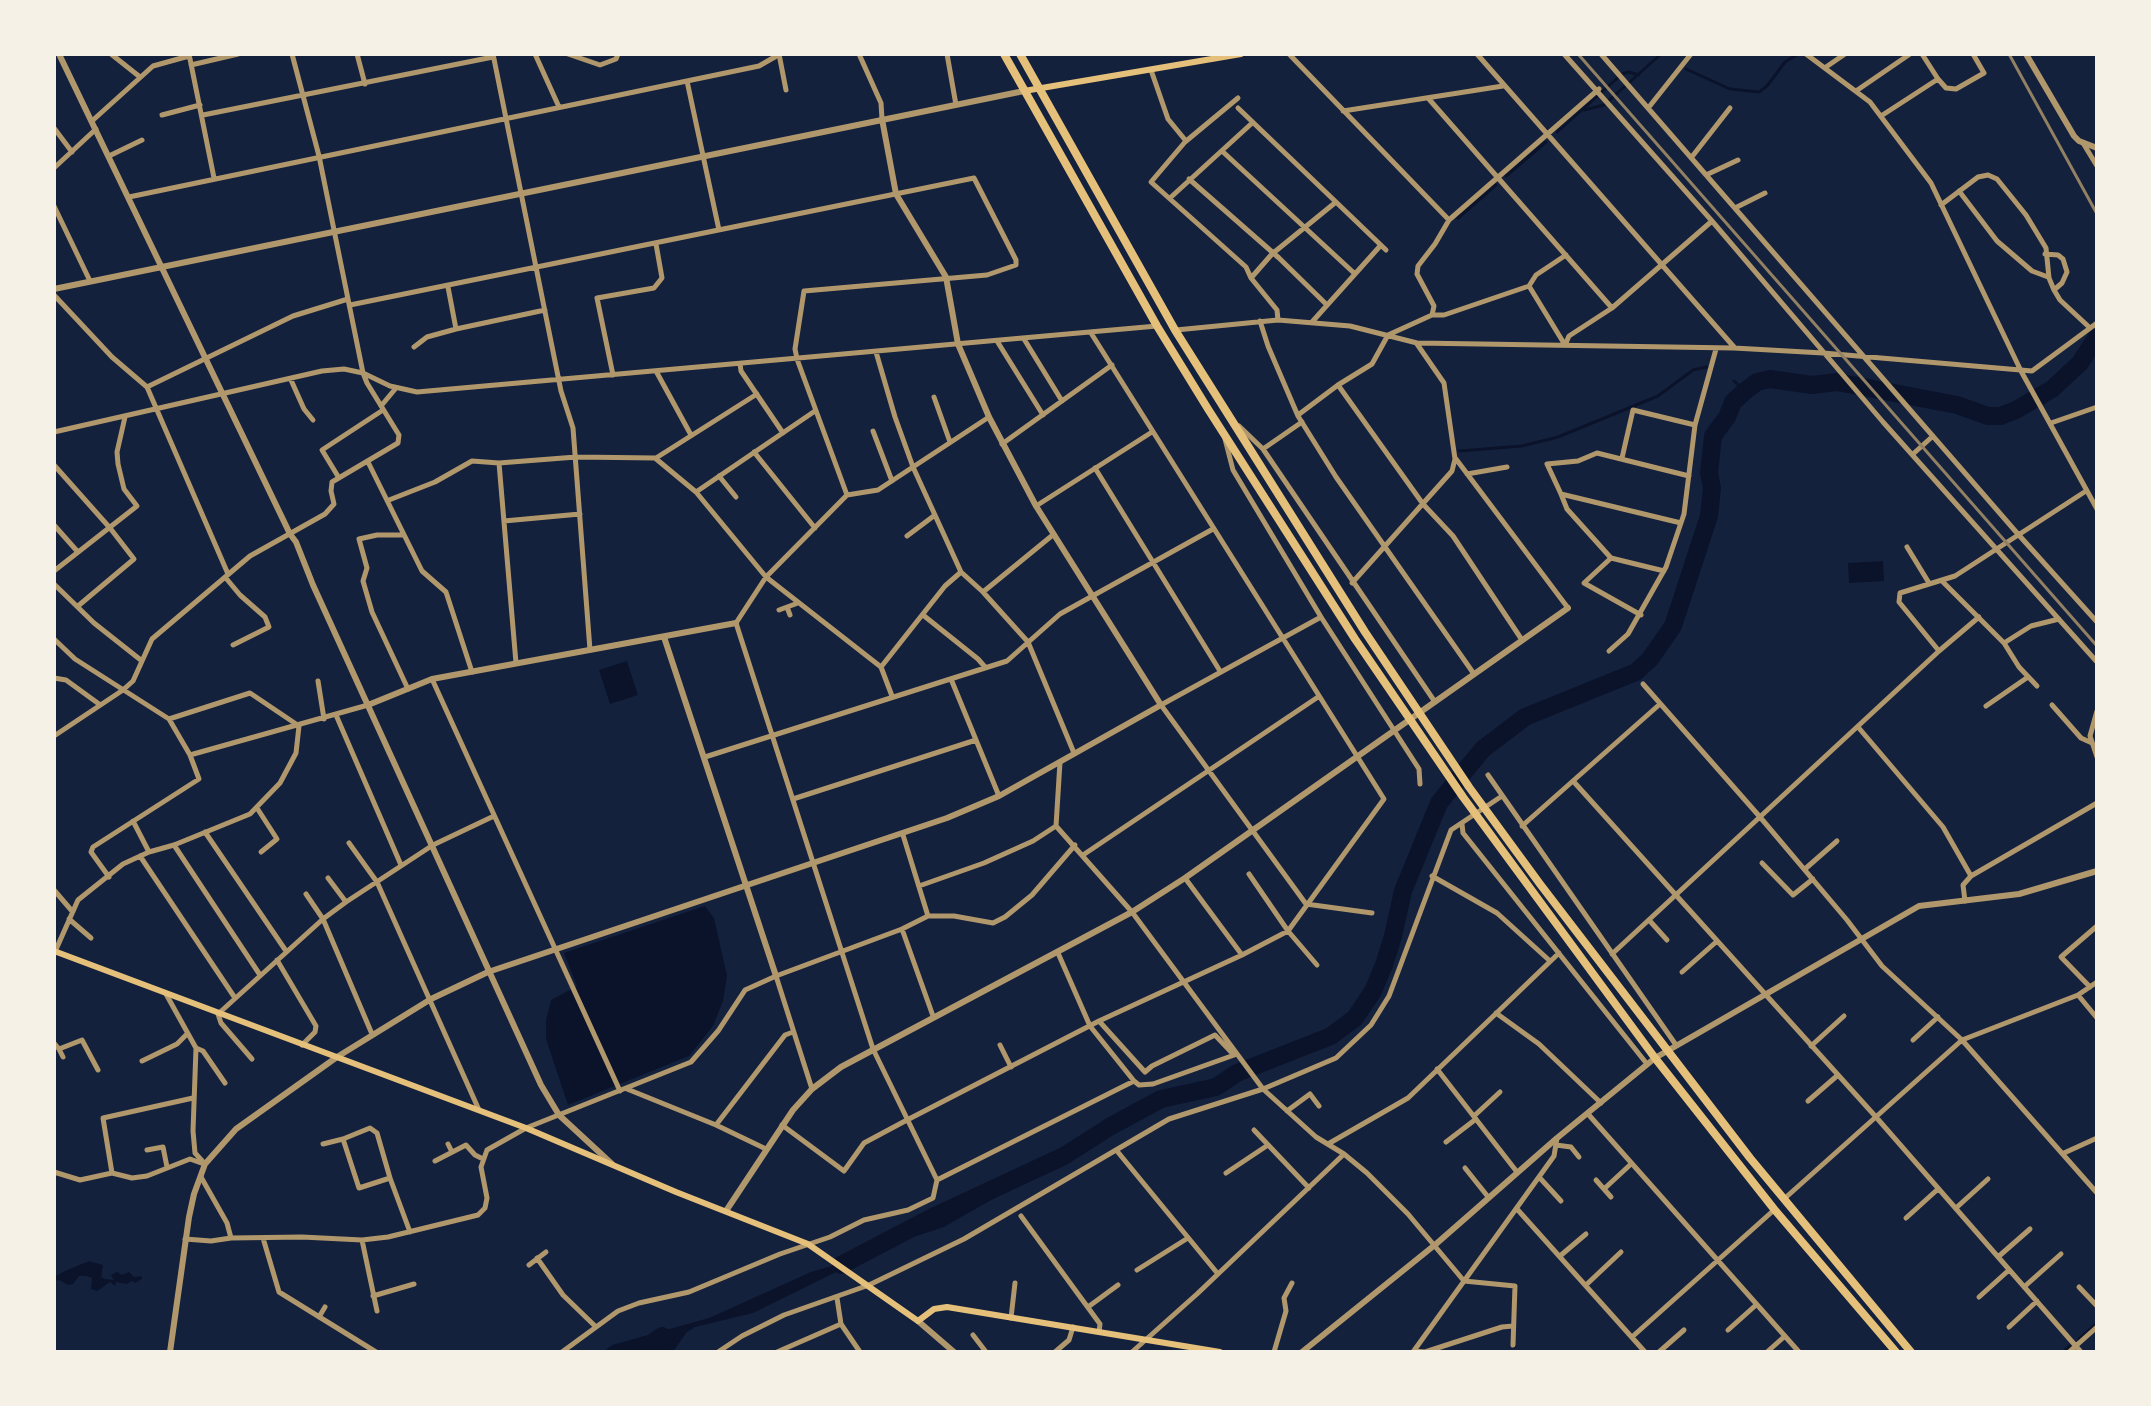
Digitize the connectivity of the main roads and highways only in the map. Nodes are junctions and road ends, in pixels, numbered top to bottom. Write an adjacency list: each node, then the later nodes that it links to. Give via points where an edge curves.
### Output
1 (1004, 54): 5 (highway)
2 (1020, 54): 4 (highway)
3 (1241, 54): 4 (main road)
4 (1040, 89): 5 (main road); 9 (highway, via 1175,330 1469,787 1783,1200)
5 (1024, 91): 8 (highway, via 1157,326 1355,639 1651,1061)
6 (54, 952): 7 (main road, via 526,1128 808,1244 918,1321 947,1307)
7 (1220, 1352)
8 (1896, 1352)
9 (1911, 1352)

